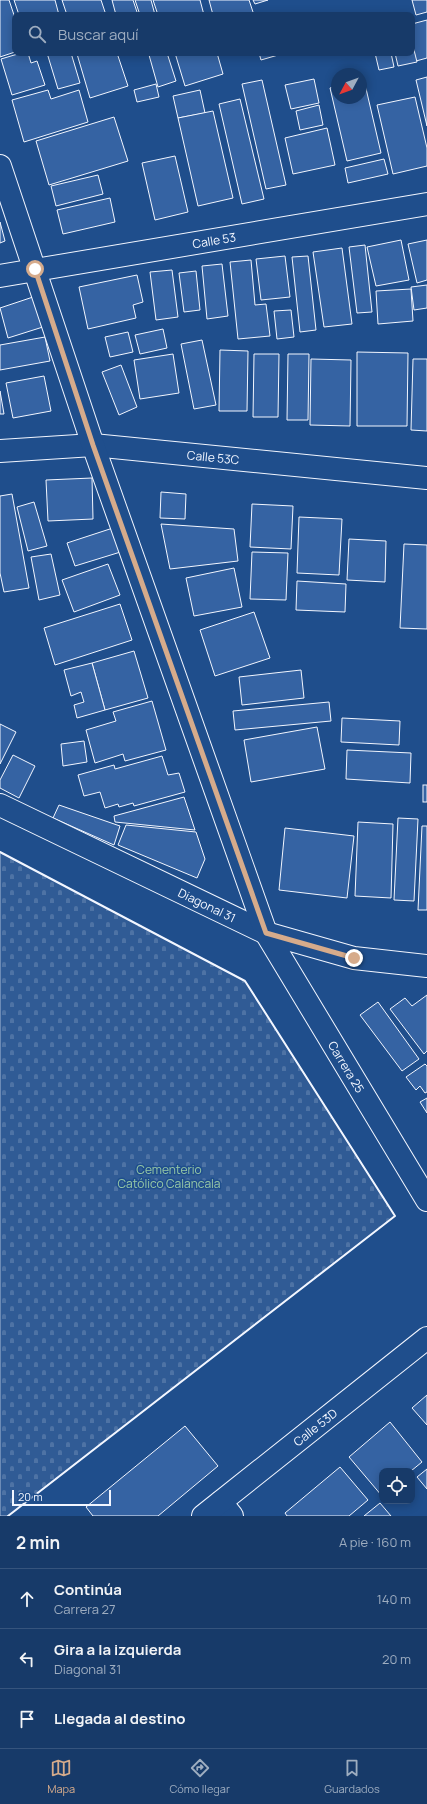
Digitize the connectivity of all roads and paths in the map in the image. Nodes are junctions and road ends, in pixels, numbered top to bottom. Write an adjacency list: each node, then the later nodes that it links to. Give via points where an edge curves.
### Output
1 (0, 166): 3 (street, Carrera 25)
2 (427, 204): 3 (street, Calle 53)
3 (35, 269): 4 (street, Calle 53); 5 (street, Carrera 25)
4 (0, 276)
5 (93, 445): 6 (street, Calle 53C); 7 (street, Calle 53C); 9 (street, Carrera 25)
6 (0, 451)
7 (427, 478)
8 (0, 805): 9 (street, Diagonal 31)
9 (266, 933): 10 (street, Diagonal 31, via 354,958); 11 (street, Carrera 25)
10 (427, 966)
11 (427, 1200)
12 (427, 1338): 13 (street, Calle 53D)
13 (227, 1509): 14 (street, Calle 53D)
14 (203, 1516)

